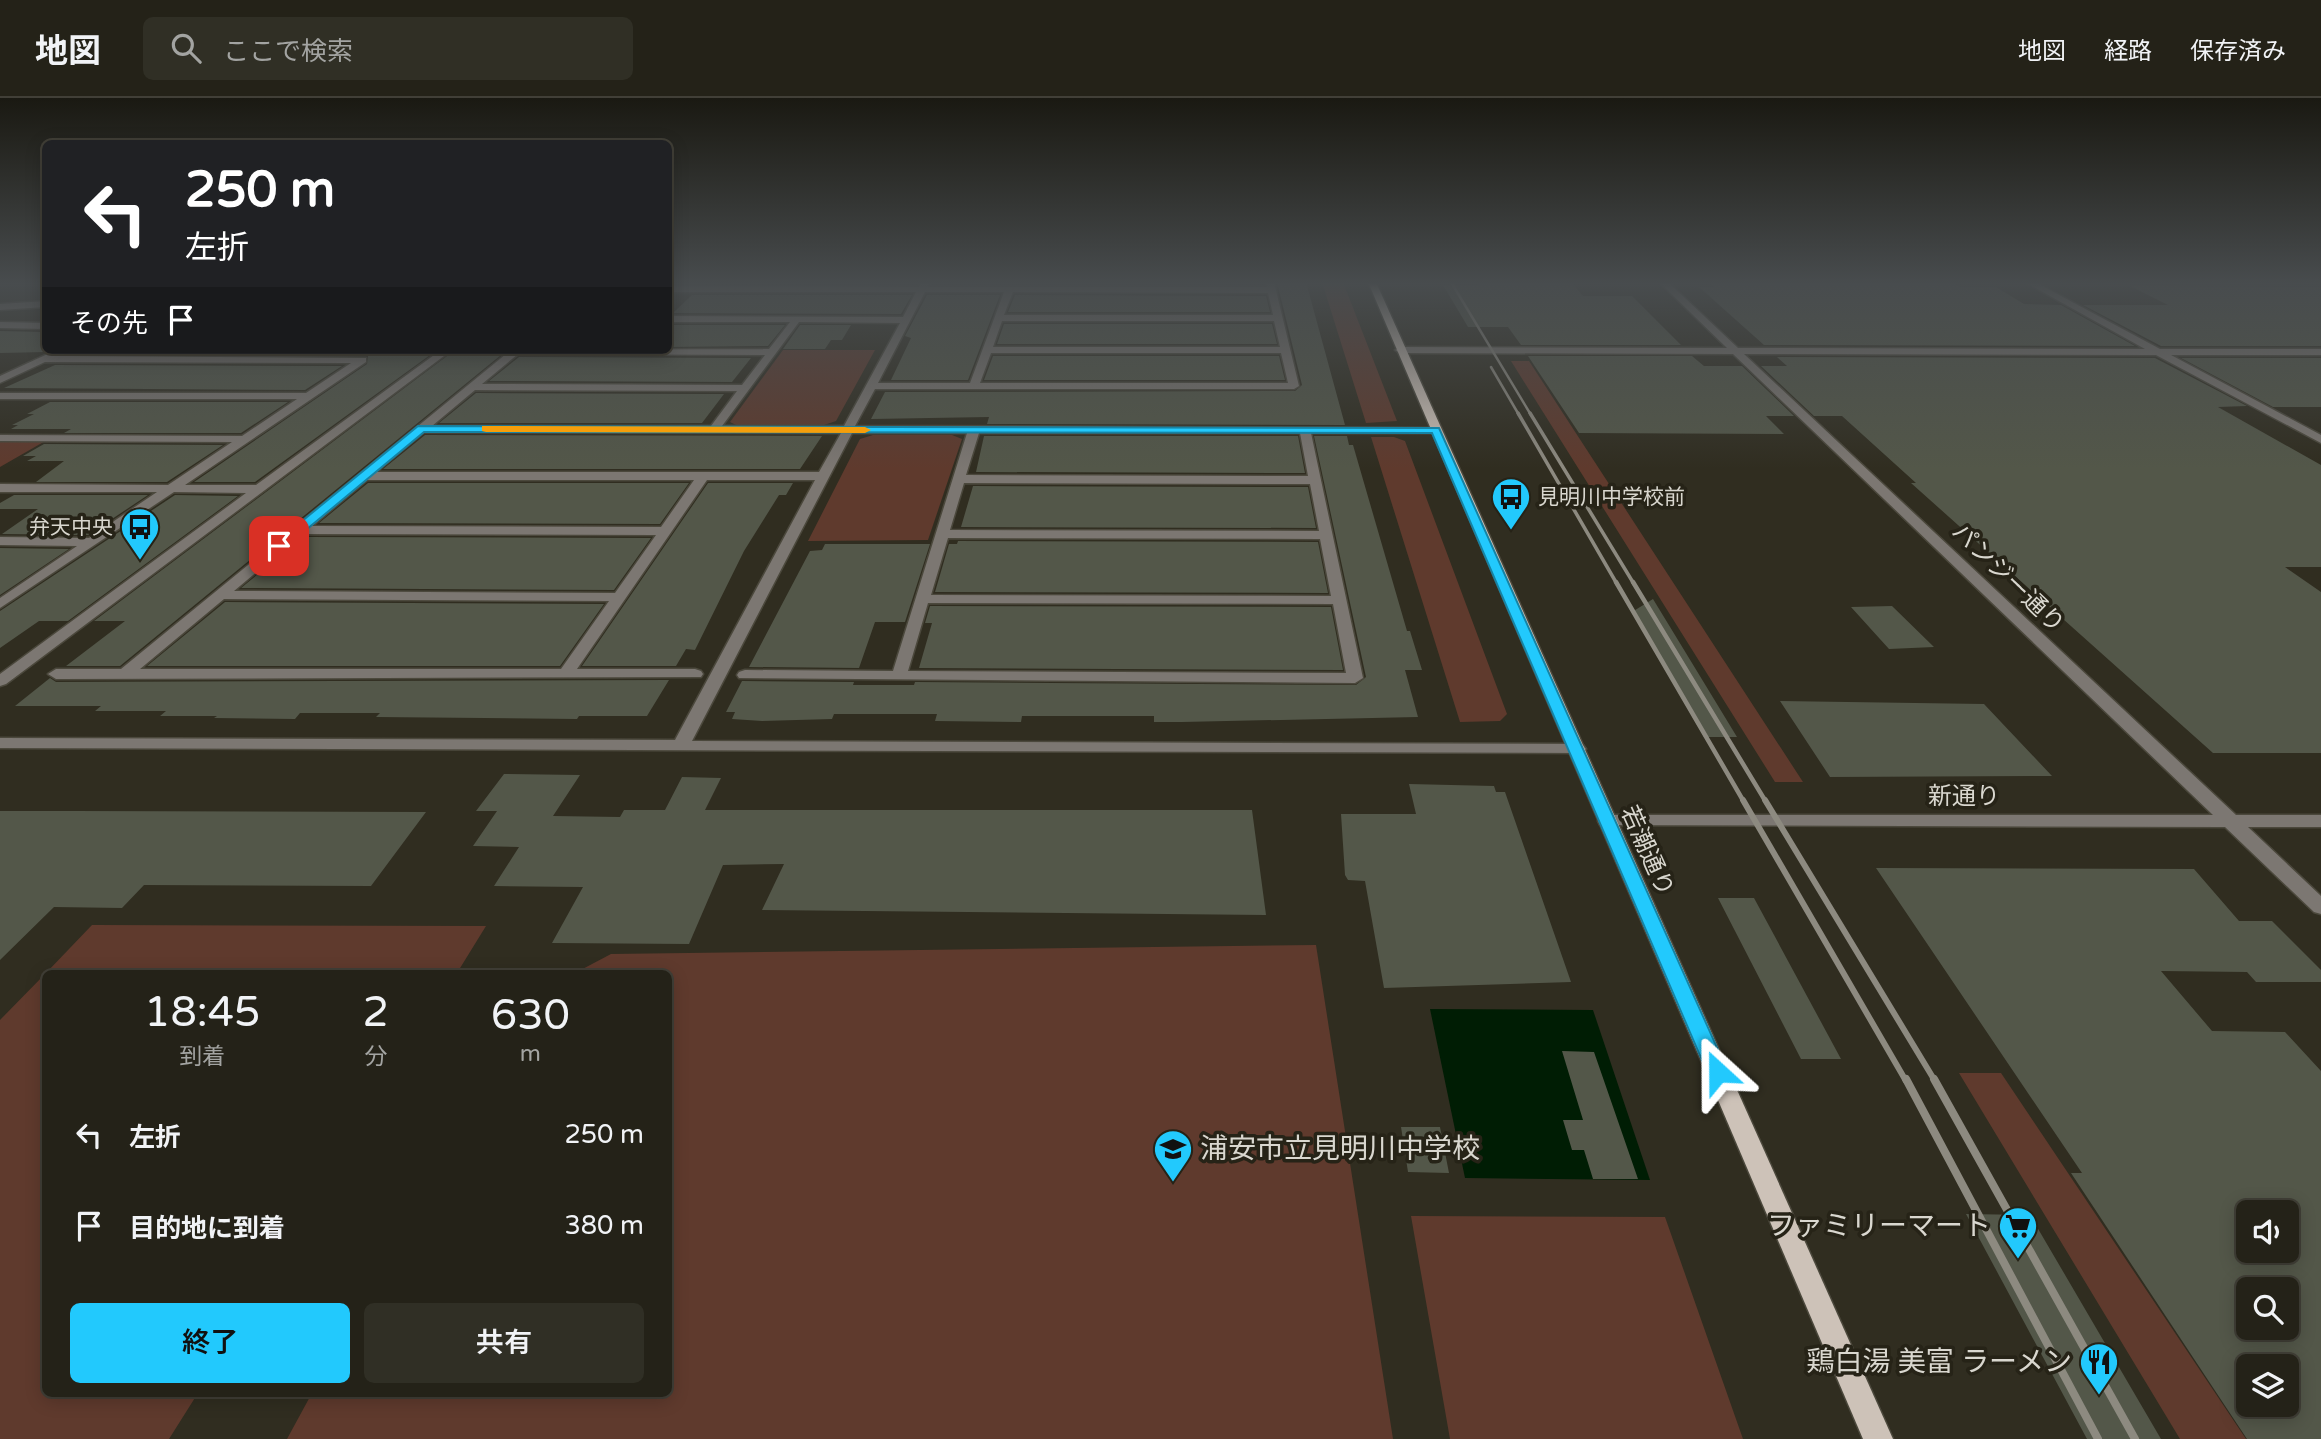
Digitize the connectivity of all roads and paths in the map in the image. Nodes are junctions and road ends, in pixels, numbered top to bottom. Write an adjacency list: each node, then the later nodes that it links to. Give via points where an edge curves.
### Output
1 (778, 345): 13 (street)
2 (892, 345): 21 (street)
3 (988, 345): 8 (street)
4 (1285, 345): 9 (street)
5 (1398, 345): 10 (main road, 若潮通り)
6 (1729, 345): 11 (street, パンジー通り)
7 (2144, 345): 14 (street)
8 (986, 350): 9 (street); 22 (street)
9 (1286, 350): 22 (street, via 1294,386)
10 (1400, 350): 11 (street); 31 (main road, 若潮通り)
11 (1735, 350): 14 (street); 66 (street, パンジー通り)
12 (672, 351): 13 (street)
13 (772, 352): 24 (street)
14 (2158, 352): 15 (street); 35 (street)
15 (2321, 352)
16 (54, 354): 19 (street)
17 (442, 354): 43 (street)
18 (512, 354): 23 (street)
19 (43, 359): 20 (street); 26 (street, via 362,360)
20 (0, 380)
21 (870, 386): 22 (street); 29 (street)
22 (974, 386)
23 (473, 387): 24 (street); 27 (street)
24 (744, 388): 28 (street)
25 (0, 396): 26 (street)
26 (309, 396): 34 (street)
27 (422, 429): 28 (street); 36 (street)
28 (714, 429): 29 (street)
29 (849, 430): 30 (street); 38 (street)
30 (974, 430): 32 (street); 39 (street)
31 (1435, 430): 32 (street); 64 (main road, 若潮通り)
32 (1305, 431): 40 (street)
33 (0, 438): 34 (street)
34 (246, 439): 42 (street)
35 (2321, 440)
36 (365, 476): 37 (street); 44 (street)
37 (703, 476): 38 (street); 45 (street)
38 (822, 476): 63 (street)
39 (958, 479): 40 (street); 46 (street)
40 (1313, 480): 47 (street)
41 (0, 488): 42 (street)
42 (172, 489): 43 (street); 49 (street)
43 (261, 489): 61 (street)
44 (299, 530): 45 (street); 50 (street)
45 (664, 531): 51 (street)
46 (942, 534): 47 (street); 52 (street)
47 (1325, 535): 53 (street)
48 (0, 541): 49 (street)
49 (94, 542): 54 (street)
50 (219, 595): 51 (street); 56 (street)
51 (620, 597): 57 (street)
52 (922, 599): 53 (street); 60 (street)
53 (1339, 600): 60 (street, via 1355,678)
54 (0, 603)
55 (55, 674): 56 (street)
56 (125, 674): 57 (street)
57 (566, 674): 58 (street)
58 (695, 674)
59 (745, 675): 60 (street)
60 (900, 676)
61 (0, 681)
62 (0, 743): 63 (street)
63 (681, 745): 64 (street)
64 (1577, 749): 65 (main road, 若潮通り)
65 (1607, 821): 66 (street, 新通り); 69 (main road, 若潮通り)
66 (2230, 821): 67 (street, 新通り); 68 (street, パンジー通り)
67 (2321, 821)
68 (2321, 907)
69 (1878, 1439)

